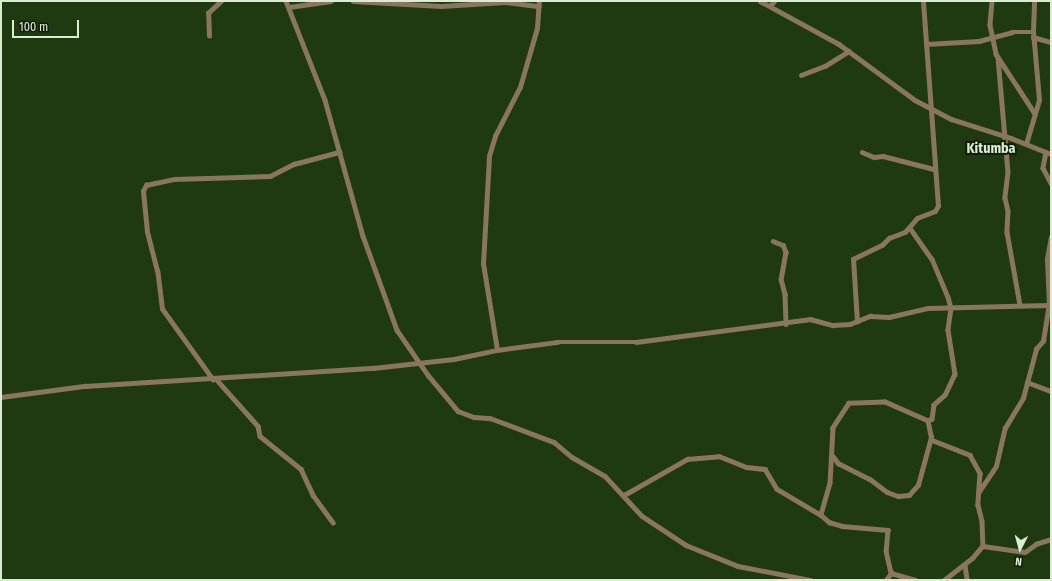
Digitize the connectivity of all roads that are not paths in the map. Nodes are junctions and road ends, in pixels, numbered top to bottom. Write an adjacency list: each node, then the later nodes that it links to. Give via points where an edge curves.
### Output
1 (221, 1): 14 (street, via 208,13)
2 (286, 1): 12 (street)
3 (331, 1): 12 (street)
4 (353, 1): 10 (street, via 441,6 506,2)
5 (760, 1): 11 (street)
6 (774, 1): 11 (street)
7 (923, 1): 17 (street)
8 (992, 1): 15 (street)
9 (1034, 1): 13 (street)
10 (539, 4): 38 (street, via 537,28 520,87 490,150 483,264)
11 (770, 6): 18 (street)
12 (289, 7): 25 (street, via 325,100)
13 (1033, 35): 15 (street, via 1012,32); 16 (street); 22 (street, via 1038,100)
14 (209, 36)
15 (992, 38): 17 (street); 19 (street)
16 (1051, 42)
17 (926, 45): 21 (street)
18 (849, 51): 20 (street, via 825,66); 21 (street, via 909,96)
19 (998, 58): 22 (street, via 1013,76); 23 (street)
20 (801, 75)
21 (930, 108): 23 (street, via 959,123); 28 (street)
22 (1034, 112): 24 (street)
23 (1004, 136): 24 (street); 34 (street, via 1008,172 1005,198 1008,211 1008,238)
24 (1026, 144): 27 (street)
25 (339, 152): 39 (street, via 363,236 397,330); 40 (street, via 294,164 270,176 175,179 146,185 143,191 147,232 157,271 162,309)
26 (862, 152): 28 (street, via 874,157 883,156)
27 (1049, 153): 29 (street, via 1042,168)
28 (934, 169): 30 (street, via 938,187 937,208 921,215)
29 (1051, 183)
30 (910, 228): 35 (street, via 932,259); 36 (street, via 889,238 882,246 853,259)
31 (1051, 237): 33 (street, via 1046,265)
32 (773, 241): 37 (street, via 783,245 786,252 781,279 785,294)
33 (1050, 305): 34 (street); 41 (street, via 1043,341 1036,349)
34 (1020, 306): 35 (street)
35 (951, 308): 36 (street, via 928,308 889,317 870,316); 44 (street, via 948,330 955,374 945,395 934,405 932,419)
36 (857, 322): 37 (street, via 837,325 810,319)
37 (786, 324): 38 (street, via 740,327 636,342 590,340)
38 (497, 350): 39 (street)
39 (420, 364): 40 (street); 48 (street, via 458,411 474,417 490,418 548,439 604,476)
40 (215, 380): 43 (street, via 85,386); 50 (street, via 258,426 260,436 302,469 313,495)
41 (1027, 382): 42 (street); 47 (street, via 1023,398 1005,428 996,466)
42 (1051, 391)
43 (1, 397)
44 (928, 421): 45 (street); 46 (street, via 885,402 852,402 833,428)
45 (931, 437): 46 (street, via 918,485 909,495 898,496 887,492 870,478 838,462); 47 (street, via 938,443 970,455 980,473)
46 (833, 456): 49 (street, via 830,482)
47 (978, 493): 52 (street)
48 (624, 495): 49 (street, via 687,459 719,456 746,468 766,469 777,489); 55 (street, via 642,516 686,545 738,566)
49 (821, 515): 54 (street, via 829,522 842,526 888,530 886,551)
50 (333, 523)
51 (1051, 539): 52 (street, via 1036,544 1025,552)
52 (984, 546): 53 (street)
53 (965, 565): 58 (street); 59 (street)
54 (891, 572): 56 (street); 57 (street)
55 (811, 580)
56 (886, 580)
57 (915, 580)
58 (945, 580)
59 (967, 580)

